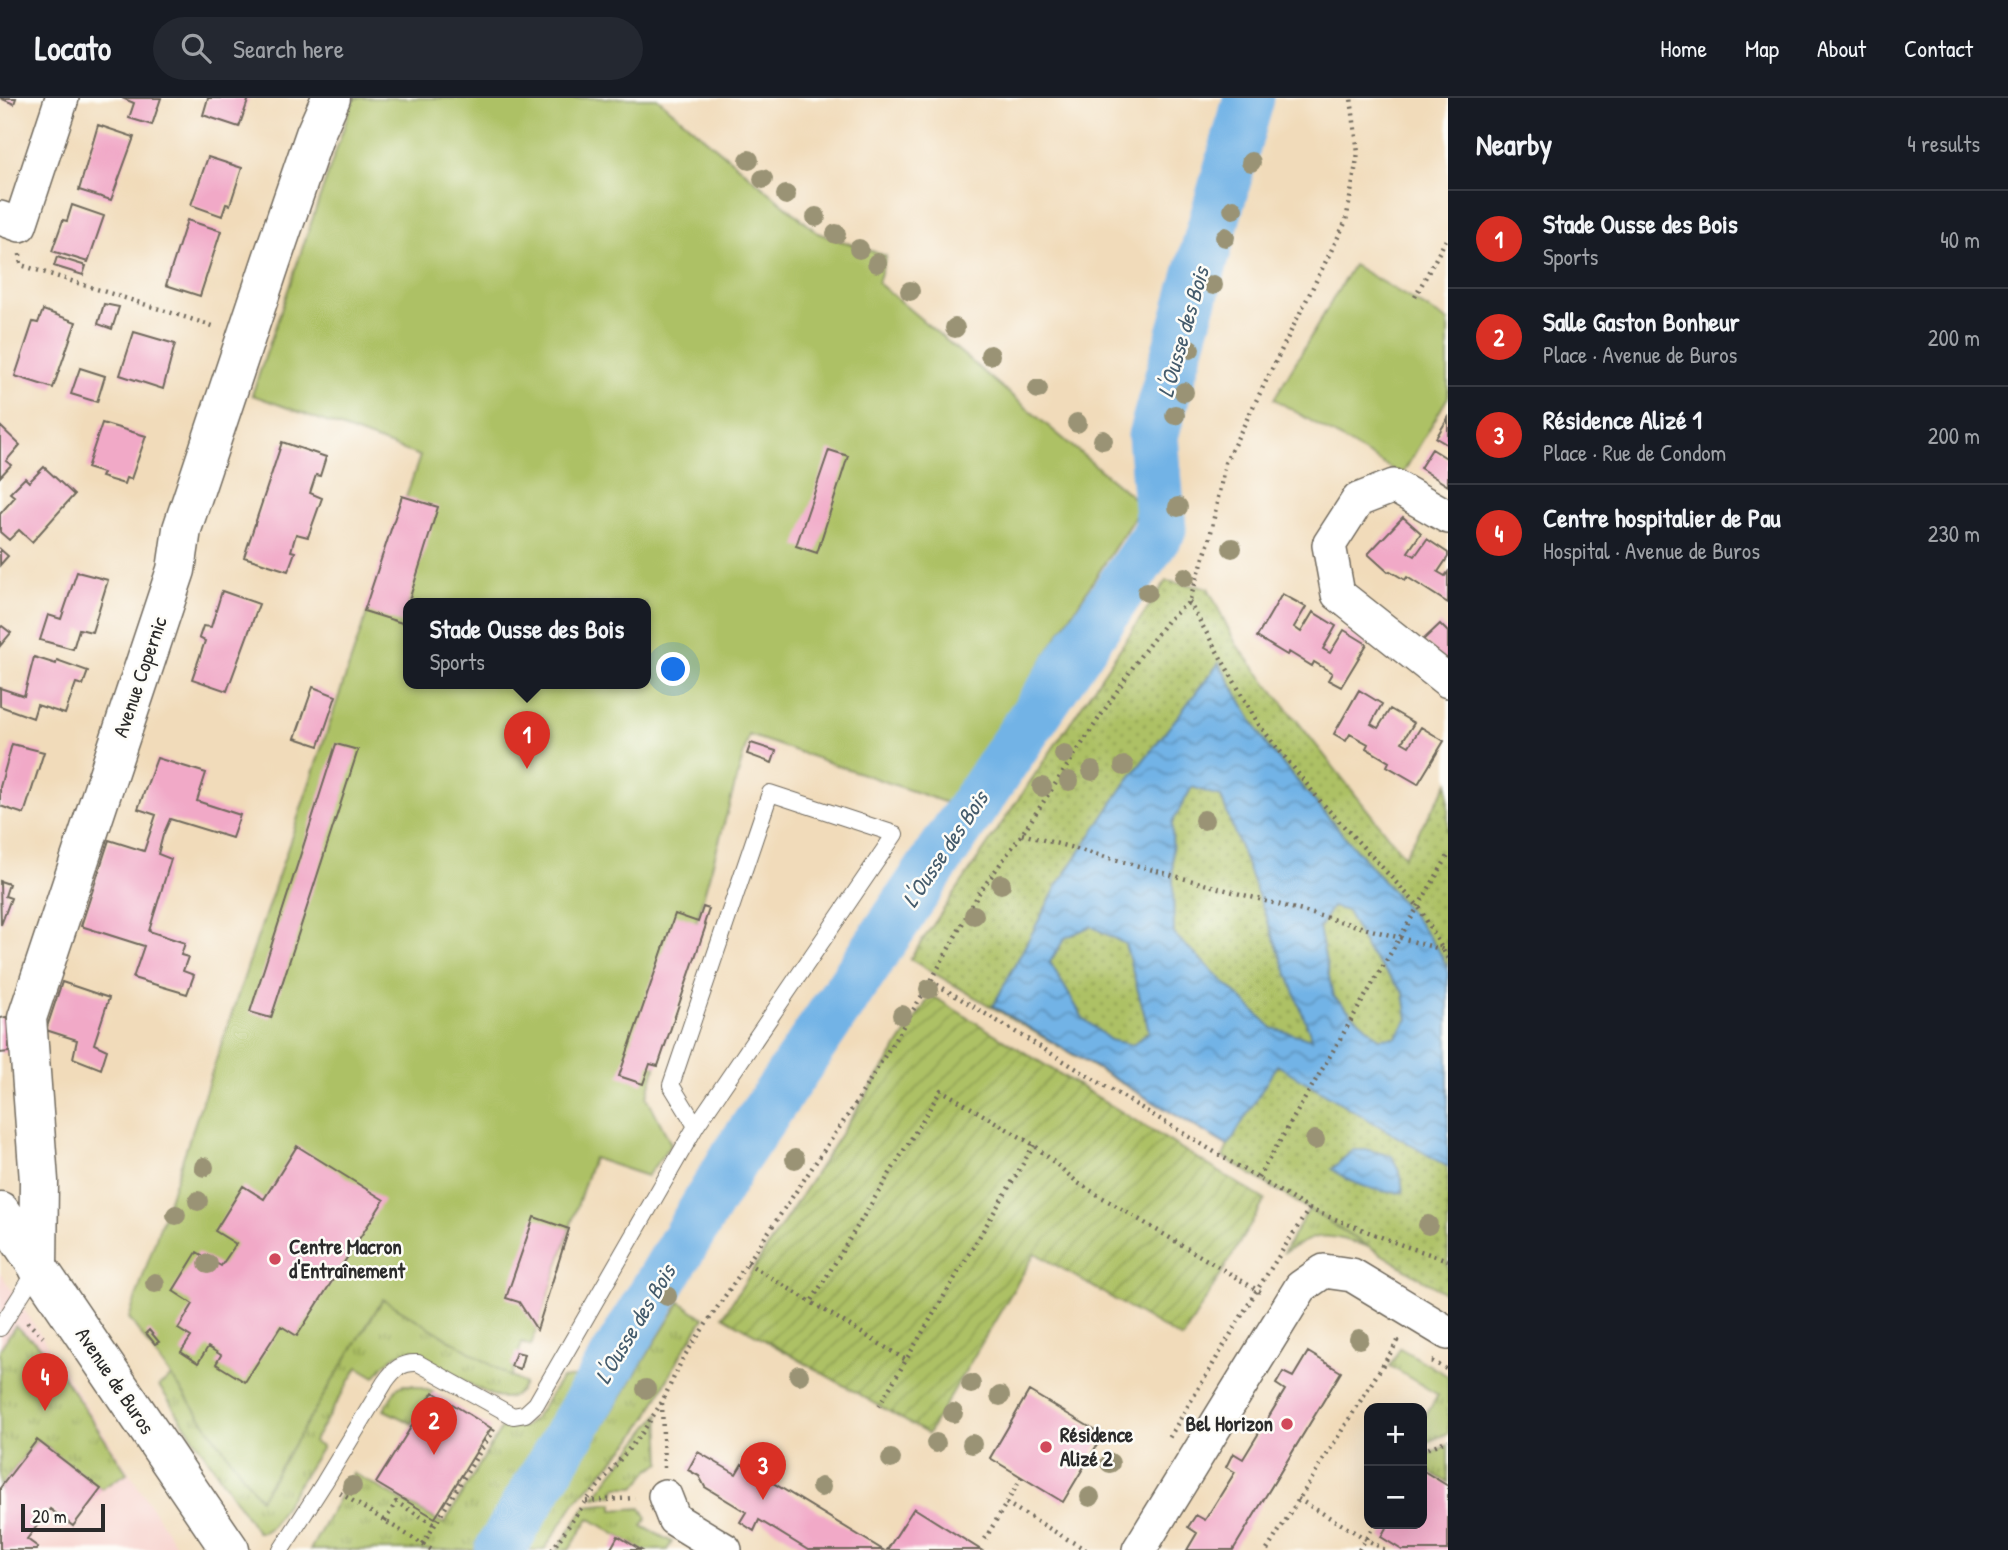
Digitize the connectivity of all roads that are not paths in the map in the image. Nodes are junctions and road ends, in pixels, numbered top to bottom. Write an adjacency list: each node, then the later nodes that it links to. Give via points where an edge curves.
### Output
1 (62, 98): 3 (street)
2 (331, 98): 8 (street, Avenue Copernic, via 182,529 176,570 27,1018 39,1181)
3 (10, 222)
4 (1448, 517): 5 (street, via 1394,486 1358,500 1329,545 1338,594)
5 (1448, 681)
6 (696, 1126): 6 (lane, via 803,969 895,834 770,793 671,1085); 13 (lane, via 536,1404 525,1415 513,1416 418,1363 396,1368)
7 (0, 1211): 8 (street, Avenue de Buros)
8 (38, 1268): 9 (lane); 12 (street, Avenue de Buros)
9 (0, 1328)
10 (1448, 1334): 15 (street, via 1352,1275 1324,1271 1301,1287)
11 (665, 1496): 14 (street, via 674,1519)
12 (230, 1550)
13 (281, 1550)
14 (726, 1550)
15 (1139, 1550)

